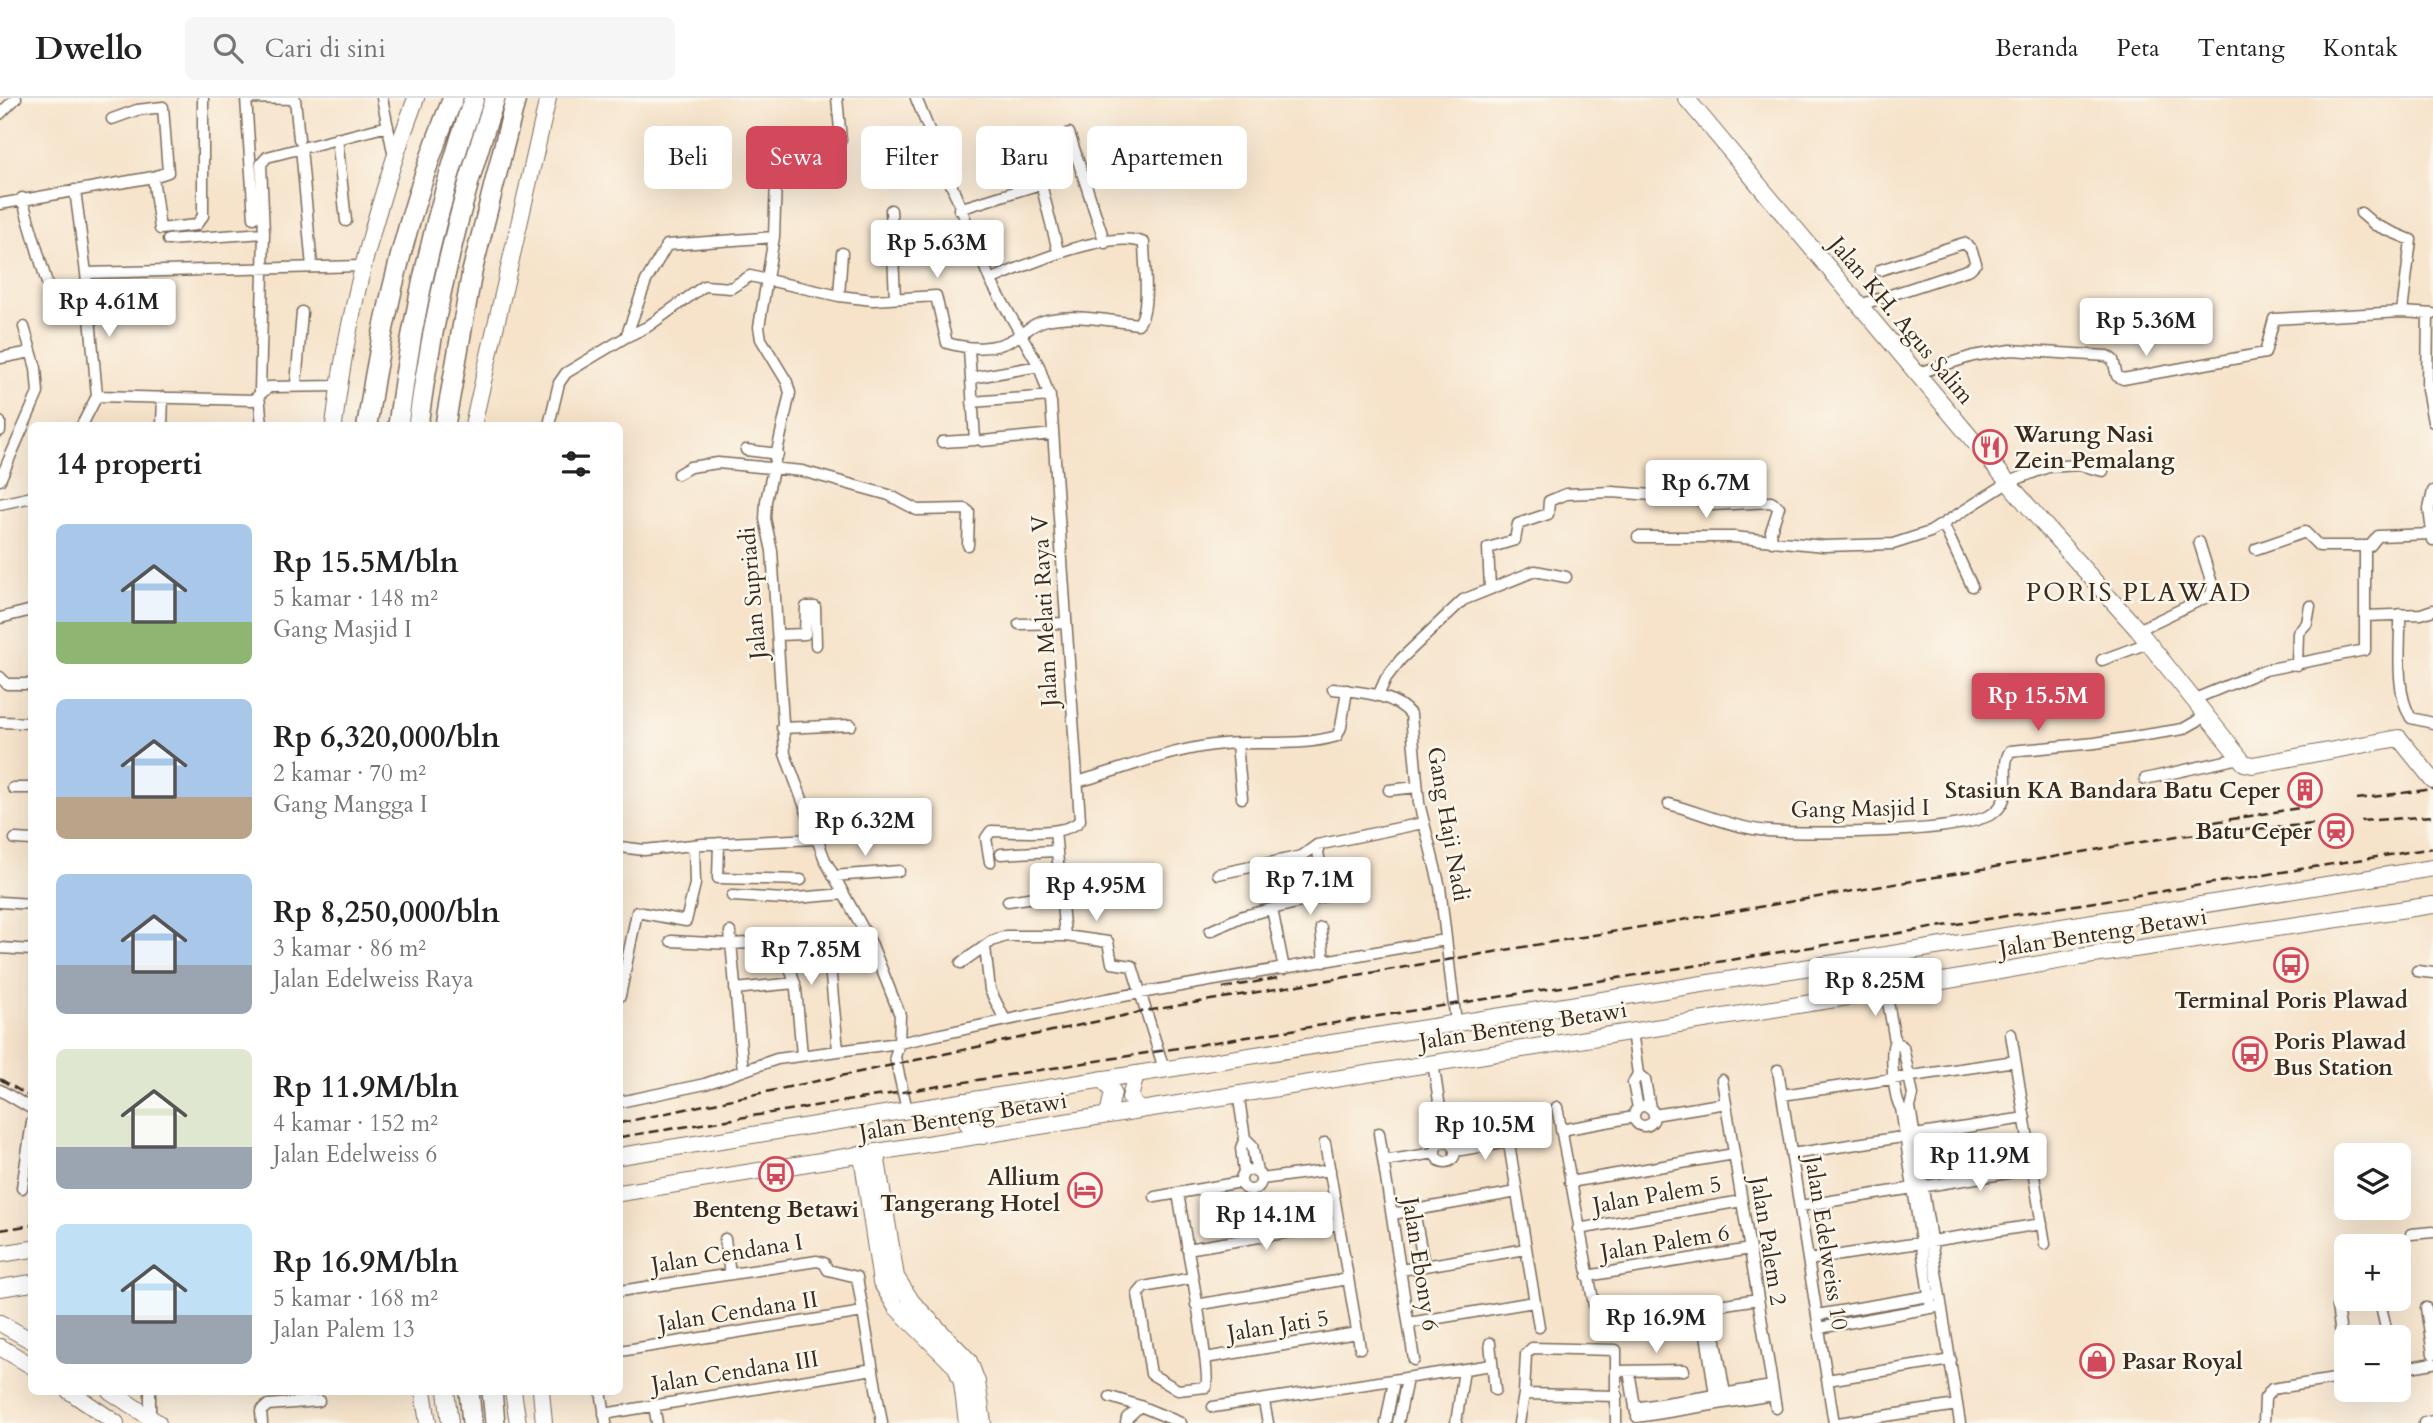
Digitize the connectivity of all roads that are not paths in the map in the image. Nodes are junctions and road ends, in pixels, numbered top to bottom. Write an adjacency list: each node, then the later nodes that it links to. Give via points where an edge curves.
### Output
1 (16, 98): 14 (street)
2 (203, 98): 21 (street, via 200,224 160,229)
3 (382, 98): 16 (street)
4 (416, 98): 20 (main road)
5 (453, 98): 71 (highway, via 428,159 396,264)
6 (474, 98): 72 (highway, via 451,164 427,261)
7 (495, 98): 73 (highway, via 447,263)
8 (516, 98): 74 (highway, via 472,272)
9 (548, 98): 75 (main road)
10 (837, 98): 31 (street, Jalan Supriadi, via 838,145 781,167)
11 (916, 98): 25 (street, Jalan Melati Raya V)
12 (1686, 98): 46 (main road, Jalan KH. Agus Salim)
13 (162, 103): 15 (street); 21 (street, via 168,172)
14 (0, 114)
15 (112, 119)
16 (388, 126): 17 (street); 20 (street)
17 (337, 138): 18 (street); 29 (street)
18 (300, 143): 28 (street, via 295,99 246,98); 30 (street, via 261,164); 36 (street)
19 (1073, 145): 33 (street)
20 (394, 157): 37 (main road)
21 (153, 177): 22 (street)
22 (75, 190): 23 (street); 40 (street)
23 (22, 198): 24 (street); 44 (street)
24 (0, 204)
25 (960, 209): 34 (street, via 1037,185 1042,188); 42 (street, Jalan Melati Raya V)
26 (891, 210): 45 (street)
27 (2361, 213): 48 (street, via 2375,225 2411,240)
28 (254, 218)
29 (346, 220)
30 (264, 233): 32 (street); 38 (street)
31 (774, 237): 41 (street, Jalan Supriadi); 52 (street, via 667,245 646,281)
32 (167, 240)
33 (1105, 243): 34 (street); 51 (street, via 1144,243 1143,319 1138,324 1071,316 1045,320)
34 (1058, 251): 42 (street)
35 (842, 253): 43 (street)
36 (312, 267): 37 (street); 38 (street)
37 (362, 267): 60 (main road)
38 (263, 270): 40 (street); 61 (street)
39 (1880, 270): 46 (street, via 1964,243 1976,263 1970,269)
40 (86, 273): 62 (street)
41 (769, 279): 43 (street); 52 (street, via 750,276 731,288 704,286); 83 (street, Jalan Supriadi, via 759,333 790,393)
42 (990, 280): 51 (street, Jalan Melati Raya V)
43 (839, 296): 45 (street)
44 (51, 297)
45 (895, 298): 53 (street, via 936,296 947,343)
46 (1860, 305): 57 (main road, Jalan KH. Agus Salim)
47 (302, 312): 59 (street)
48 (2403, 313): 49 (street); 57 (street, via 2274,319 2265,353 2123,379 2107,356 2011,350)
49 (2431, 314): 77 (street, via 2427,389)
50 (23, 327): 54 (street)
51 (1020, 334): 53 (street, via 1002,343); 56 (street, Jalan Melati Raya V)
52 (626, 337): 76 (street, via 566,373)
53 (969, 349): 58 (street)
54 (31, 352): 55 (street); 87 (street, via 39,385 37,398)
55 (0, 358)
56 (1039, 366): 58 (street); 63 (street, Jalan Melati Raya V)
57 (1918, 373): 88 (main road, Jalan KH. Agus Salim)
58 (971, 378): 65 (street)
59 (296, 386): 60 (street); 61 (street, via 269,387)
60 (340, 386): 70 (main road)
61 (260, 393): 64 (street, via 253,400); 69 (street)
62 (97, 396): 64 (street); 67 (street)
63 (1050, 396): 65 (street); 79 (street, Jalan Melati Raya V)
64 (163, 397): 68 (street)
65 (972, 402): 81 (street, via 975,441)
66 (0, 422): 78 (street)
67 (84, 422)
68 (162, 422)
69 (262, 422)
70 (334, 422)
71 (367, 422)
72 (399, 422)
73 (419, 422)
74 (446, 422)
75 (474, 422)
76 (550, 422)
77 (2433, 422)
78 (0, 431)
79 (1053, 434): 80 (street); 109 (street, Jalan Melati Raya V)
80 (982, 441)
81 (942, 443)
82 (746, 450): 83 (street)
83 (778, 454): 84 (street, Jalan Supriadi)
84 (774, 469): 86 (street, via 718,463 690,467); 97 (street, via 820,474 889,495 917,510 965,509 969,512); 111 (street, Jalan Supriadi, via 765,519)
85 (2103, 471): 88 (street, via 2058,466)
86 (678, 474)
87 (0, 480)
88 (2009, 482): 92 (street); 112 (main road, Jalan KH. Agus Salim)
89 (2433, 491): 94 (street, via 2429,502)
90 (28, 498): 91 (street)
91 (0, 504)
92 (1943, 524): 95 (street, via 1910,541 1874,546); 101 (street)
93 (1637, 537): 95 (street, via 1700,535)
94 (2432, 537): 98 (street, via 2378,536)
95 (1772, 541): 102 (street, via 1779,507 1771,502 1712,505 1693,498 1612,492 1559,495 1549,501 1548,514 1518,524 1516,540 1488,548)
96 (2199, 542): 112 (street, via 2213,587 2211,595)
97 (968, 545)
98 (2365, 547): 99 (street, via 2319,546 2305,532); 107 (street)
99 (2256, 549)
100 (1566, 577): 102 (street, via 1535,571)
101 (1972, 586)
102 (1490, 588): 120 (street, via 1463,600 1444,616 1401,659)
103 (2310, 606): 115 (street, via 2307,623 2298,633)
104 (2433, 610): 106 (street)
105 (28, 611): 108 (street)
106 (2400, 614): 107 (street); 125 (street, via 2407,710 2411,718)
107 (2365, 616): 115 (street, via 2365,650)
108 (0, 618)
109 (1065, 623): 110 (street); 132 (street, Jalan Melati Raya V)
110 (1018, 624)
111 (779, 635): 113 (street, via 805,634 806,607 815,607); 127 (street, Jalan Supriadi)
112 (2143, 637): 114 (street); 121 (main road, Jalan KH. Agus Salim)
113 (816, 645)
114 (2102, 660)
115 (2297, 665): 121 (street, via 2265,670)
116 (0, 677): 117 (street, via 7,684)
117 (28, 684)
118 (1333, 689): 119 (street, Gang Haji Nadi)
119 (1347, 690): 120 (street, Gang Haji Nadi); 128 (street, via 1337,736)
120 (1378, 696): 133 (street, Gang Haji Nadi, via 1410,715)
121 (2192, 700): 122 (main road, Jalan KH. Agus Salim)
122 (2206, 716): 129 (main road, Jalan KH. Agus Salim); 138 (street, Gang Masjid I, via 2183,729 2010,751 2003,802 1996,811 1961,825 1768,831)
123 (0, 722): 124 (street)
124 (28, 723)
125 (2433, 723)
126 (851, 725): 127 (street)
127 (782, 728): 142 (street, Jalan Supriadi, via 785,754)
128 (1237, 744): 132 (street, via 1187,750); 137 (street)
129 (2239, 758): 130 (street); 131 (main road, via 2253,765 2399,738)
130 (2145, 779)
131 (2433, 780)
132 (1077, 782): 140 (street, Jalan Melati Raya V, via 1079,823)
133 (1417, 787): 136 (street); 139 (street, Gang Haji Nadi)
134 (13, 788): 135 (street)
135 (28, 788)
136 (1389, 790)
137 (1242, 798)
138 (1669, 804)
139 (1423, 823): 146 (street); 168 (street, Gang Haji Nadi, via 1436,860)
140 (1055, 831): 148 (street); 150 (street, via 991,831 986,838)
141 (15, 839): 143 (street)
142 (816, 839): 144 (street); 154 (street, Jalan Supriadi)
143 (28, 840)
144 (719, 843): 145 (street); 155 (street, via 718,878)
145 (694, 845): 147 (street); 171 (street, via 695,884 686,922 637,912)
146 (1317, 845): 153 (street, via 1302,856); 163 (street, via 1325,896)
147 (623, 848)
148 (1055, 851): 149 (street); 156 (street)
149 (1001, 853)
150 (990, 862)
151 (2433, 868): 186 (main road, Jalan Benteng Betawi)
152 (899, 871): 154 (street)
153 (1219, 874)
154 (833, 876): 157 (street, Jalan Supriadi)
155 (801, 880)
156 (1060, 893): 159 (street); 167 (street)
157 (844, 894): 158 (street, via 785,900); 172 (street, Jalan Supriadi)
158 (732, 896)
159 (1008, 901)
160 (0, 902): 161 (street)
161 (28, 904)
162 (2433, 905): 183 (main road, Jalan Benteng Betawi)
163 (1272, 909): 165 (street, via 1236,918); 178 (street)
164 (1321, 928): 176 (street)
165 (1210, 931)
166 (730, 932): 170 (street)
167 (1065, 936): 173 (street, via 1006,936); 184 (street, via 1108,942 1110,961 1132,966)
168 (1446, 940): 176 (street); 186 (street, Gang Haji Nadi)
169 (671, 941): 170 (street)
170 (731, 944): 181 (street, via 783,941); 182 (street)
171 (624, 945)
172 (872, 945): 190 (street, Jalan Supriadi, via 900,1015); 191 (street, via 828,956)
173 (985, 947): 177 (street); 185 (street, via 990,990)
174 (0, 948): 175 (street)
175 (28, 950)
176 (1324, 961): 178 (street)
177 (961, 963)
178 (1284, 969): 184 (street)
179 (2417, 971): 180 (street)
180 (2433, 973)
181 (795, 983): 182 (street); 192 (street)
182 (735, 989): 197 (street)
183 (1886, 991): 187 (main road, Jalan Benteng Betawi); 189 (street)
184 (1141, 994): 185 (street); 195 (street)
185 (1005, 1020): 190 (street)
186 (1456, 1023): 195 (main road, Jalan Benteng Betawi)
187 (1632, 1031): 194 (main road, Jalan Benteng Betawi); 199 (street)
188 (2011, 1034): 193 (street)
189 (1895, 1041): 200 (street, via 1903,1047); 202 (street, via 1890,1048)
190 (899, 1043): 191 (street); 214 (street, Jalan Supriadi, via 895,1057)
191 (838, 1050): 192 (street)
192 (802, 1055): 197 (street)
193 (2015, 1061): 200 (street); 220 (street)
194 (1433, 1062): 205 (main road, Jalan Benteng Betawi); 213 (street)
195 (1164, 1069): 198 (main road, Jalan Benteng Betawi)
196 (1778, 1070): 206 (street, Jalan Edelweiss 10)
197 (743, 1071): 207 (street)
198 (1136, 1074): 201 (main road, Jalan Benteng Betawi); 215 (main road, via 1130,1098)
199 (1638, 1074): 216 (street, via 1645,1080); 218 (street, via 1633,1083)
200 (1908, 1077): 202 (street); 224 (street, via 1913,1096)
201 (1102, 1079): 208 (main road, Jalan Benteng Betawi); 219 (main road, via 1113,1092)
202 (1895, 1079): 206 (street); 224 (street, via 1895,1097)
203 (1722, 1080): 209 (street, Jalan Palem 2)
204 (0, 1090): 211 (street)
205 (1238, 1093): 215 (main road, Jalan Benteng Betawi); 225 (street)
206 (1782, 1095): 233 (street, Jalan Edelweiss 10)
207 (623, 1101)
208 (964, 1101): 210 (main road, Jalan Benteng Betawi); 223 (main road, via 967,1123)
209 (1726, 1103): 216 (street); 232 (street, Jalan Palem 2)
210 (946, 1104): 214 (main road, Jalan Benteng Betawi); 226 (main road, via 956,1123)
211 (28, 1107)
212 (1557, 1107): 221 (street)
213 (1440, 1108): 229 (street); 231 (street, via 1435,1119)
214 (907, 1110): 235 (main road, Jalan Benteng Betawi)
215 (1139, 1110): 219 (main road, Jalan Benteng Betawi)
216 (1652, 1111): 218 (street); 218 (street, via 1646,1126 1636,1122)
217 (1504, 1113): 227 (street)
218 (1636, 1113): 221 (street)
219 (1108, 1115): 223 (main road, Jalan Benteng Betawi)
220 (2025, 1118): 224 (street); 237 (street)
221 (1561, 1130): 241 (street)
222 (1379, 1133): 236 (street, Jalan Ebony 6)
223 (983, 1136): 226 (main road, Jalan Benteng Betawi)
224 (1910, 1136): 233 (street); 242 (street)
225 (1245, 1138): 239 (street, via 1252,1145); 240 (street)
226 (948, 1142): 234 (main road, Jalan Benteng Betawi)
227 (1509, 1142): 229 (street); 244 (street)
228 (1325, 1143): 238 (street)
229 (1453, 1147): 231 (street); 231 (street, via 1451,1160 1446,1162 1437,1158)
230 (28, 1148): 243 (street)
231 (1437, 1149): 236 (street)
232 (1734, 1154): 241 (street); 248 (street, Jalan Palem 2)
233 (1791, 1154): 249 (street, Jalan Edelweiss 10)
234 (869, 1155): 245 (main road, Jalan Benteng Betawi); 310 (main road, via 875,1196 900,1287 965,1354)
235 (623, 1156)
236 (1384, 1161): 251 (street, Jalan Ebony 6)
237 (2033, 1169): 242 (street); 253 (street)
238 (1330, 1170): 239 (street); 252 (street)
239 (1259, 1176): 240 (street); 240 (street, via 1257,1188 1252,1190 1243,1186)
240 (1242, 1177): 246 (street)
241 (1570, 1182): 254 (street)
242 (1917, 1187): 249 (street); 258 (street)
243 (22, 1188)
244 (1517, 1192): 250 (street); 261 (street)
245 (623, 1193)
246 (1178, 1193): 247 (street); 260 (street)
247 (1155, 1197)
248 (1742, 1201): 254 (street, Jalan Palem 5); 262 (street, Jalan Palem 2)
249 (1800, 1206): 265 (street, Jalan Edelweiss 10)
250 (1414, 1210): 251 (street); 266 (street)
251 (1392, 1214): 267 (street, Jalan Ebony 6)
252 (1339, 1224): 260 (street); 271 (street)
253 (2042, 1224): 258 (street); 259 (street)
254 (1578, 1228): 269 (street)
255 (2433, 1232): 256 (street)
256 (2411, 1234)
257 (725, 1239): 268 (street)
258 (1926, 1242): 265 (street); 275 (street)
259 (2045, 1244)
260 (1187, 1249): 270 (street)
261 (1526, 1249): 266 (street); 277 (street)
262 (1749, 1249): 269 (street, Jalan Palem 6); 276 (street, Jalan Palem 2)
263 (28, 1250): 264 (main road)
264 (0, 1254)
265 (1808, 1260): 283 (street, Jalan Edelweiss 10)
266 (1424, 1266): 267 (street)
267 (1401, 1270): 285 (street, Jalan Ebony 6)
268 (730, 1274): 274 (street, Jalan Cendana I); 282 (street, Jalan Cendana I, via 817,1261 836,1273 857,1277)
269 (1587, 1276): 279 (street, via 1601,1323)
270 (1192, 1278): 278 (street); 295 (street, via 1144,1287 1138,1305 1151,1374 1178,1390 1207,1385)
271 (1348, 1279): 278 (street); 288 (street)
272 (28, 1284): 273 (main road)
273 (0, 1288)
274 (623, 1291)
275 (1934, 1295): 280 (street); 283 (street)
276 (1758, 1299): 279 (street); 312 (street, Jalan Palem 2)
277 (1534, 1302): 285 (street); 286 (street)
278 (1196, 1305): 295 (street)
279 (1706, 1307): 324 (street)
280 (1936, 1307): 287 (street); 297 (street)
281 (2426, 1308): 294 (street)
282 (863, 1312): 293 (street, Jalan Cendana II); 302 (street)
283 (1817, 1315): 287 (street, Jalan Edelweiss 10)
284 (0, 1323): 289 (main road)
285 (1409, 1323): 296 (street, Jalan Ebony 6)
286 (1539, 1327)
287 (1819, 1328): 308 (street, Jalan Edelweiss 10)
288 (1357, 1333): 292 (street); 295 (street, Jalan Jati 5)
289 (28, 1339)
290 (1490, 1343): 300 (street)
291 (0, 1347): 299 (main road)
292 (1360, 1348)
293 (623, 1352)
294 (2433, 1354)
295 (1205, 1358)
296 (1414, 1360)
297 (1951, 1360): 308 (street); 329 (street)
298 (2433, 1363): 301 (street)
299 (28, 1364)
300 (1492, 1365): 303 (street); 311 (street)
301 (2411, 1366)
302 (873, 1369): 330 (street, Jalan Cendana III); 347 (street)
303 (1464, 1370): 307 (street); 355 (street)
304 (1684, 1370): 305 (street)
305 (1623, 1371): 313 (street, via 1616,1350 1528,1350); 325 (street); 334 (street)
306 (2334, 1378): 360 (street, via 2272,1389 2265,1398)
307 (1407, 1379): 309 (street); 354 (street)
308 (1827, 1380): 358 (street, Jalan Edelweiss 10)
309 (1394, 1381): 328 (street); 353 (street)
310 (970, 1382): 348 (main road); 349 (main road)
311 (1494, 1390)
312 (1772, 1391): 324 (street); 333 (street, Jalan Palem 2); 334 (street)
313 (1524, 1394): 325 (street); 356 (street)
314 (75, 1395): 338 (main road)
315 (116, 1395): 336 (main road)
316 (151, 1395): 336 (street)
317 (424, 1395): 340 (main road)
318 (446, 1395): 341 (main road)
319 (468, 1395): 342 (highway)
320 (492, 1395): 343 (highway)
321 (514, 1395): 344 (main road)
322 (541, 1395): 345 (main road)
323 (602, 1395): 335 (street)
324 (1720, 1395): 334 (street)
325 (1617, 1396): 357 (street)
326 (1110, 1397): 331 (street)
327 (319, 1401): 339 (street, via 268,1405 261,1411)
328 (1264, 1402): 332 (street); 352 (street)
329 (1957, 1405): 358 (street); 359 (street)
330 (654, 1406): 335 (street, Jalan Cendana III); 346 (street)
331 (1140, 1406): 350 (street); 351 (street)
332 (1213, 1407)
333 (1776, 1408)
334 (1637, 1416)
335 (605, 1418)
336 (154, 1420)
337 (2433, 1421): 361 (street)
338 (116, 1423)
339 (262, 1423)
340 (428, 1423)
341 (450, 1423)
342 (472, 1423)
343 (495, 1423)
344 (517, 1423)
345 (544, 1423)
346 (657, 1423)
347 (881, 1423)
348 (967, 1423)
349 (983, 1423)
350 (1126, 1423)
351 (1181, 1423)
352 (1268, 1423)
353 (1386, 1423)
354 (1398, 1423)
355 (1456, 1423)
356 (1519, 1423)
357 (1616, 1423)
358 (1836, 1423)
359 (1960, 1423)
360 (2264, 1423)
361 (2424, 1423)

